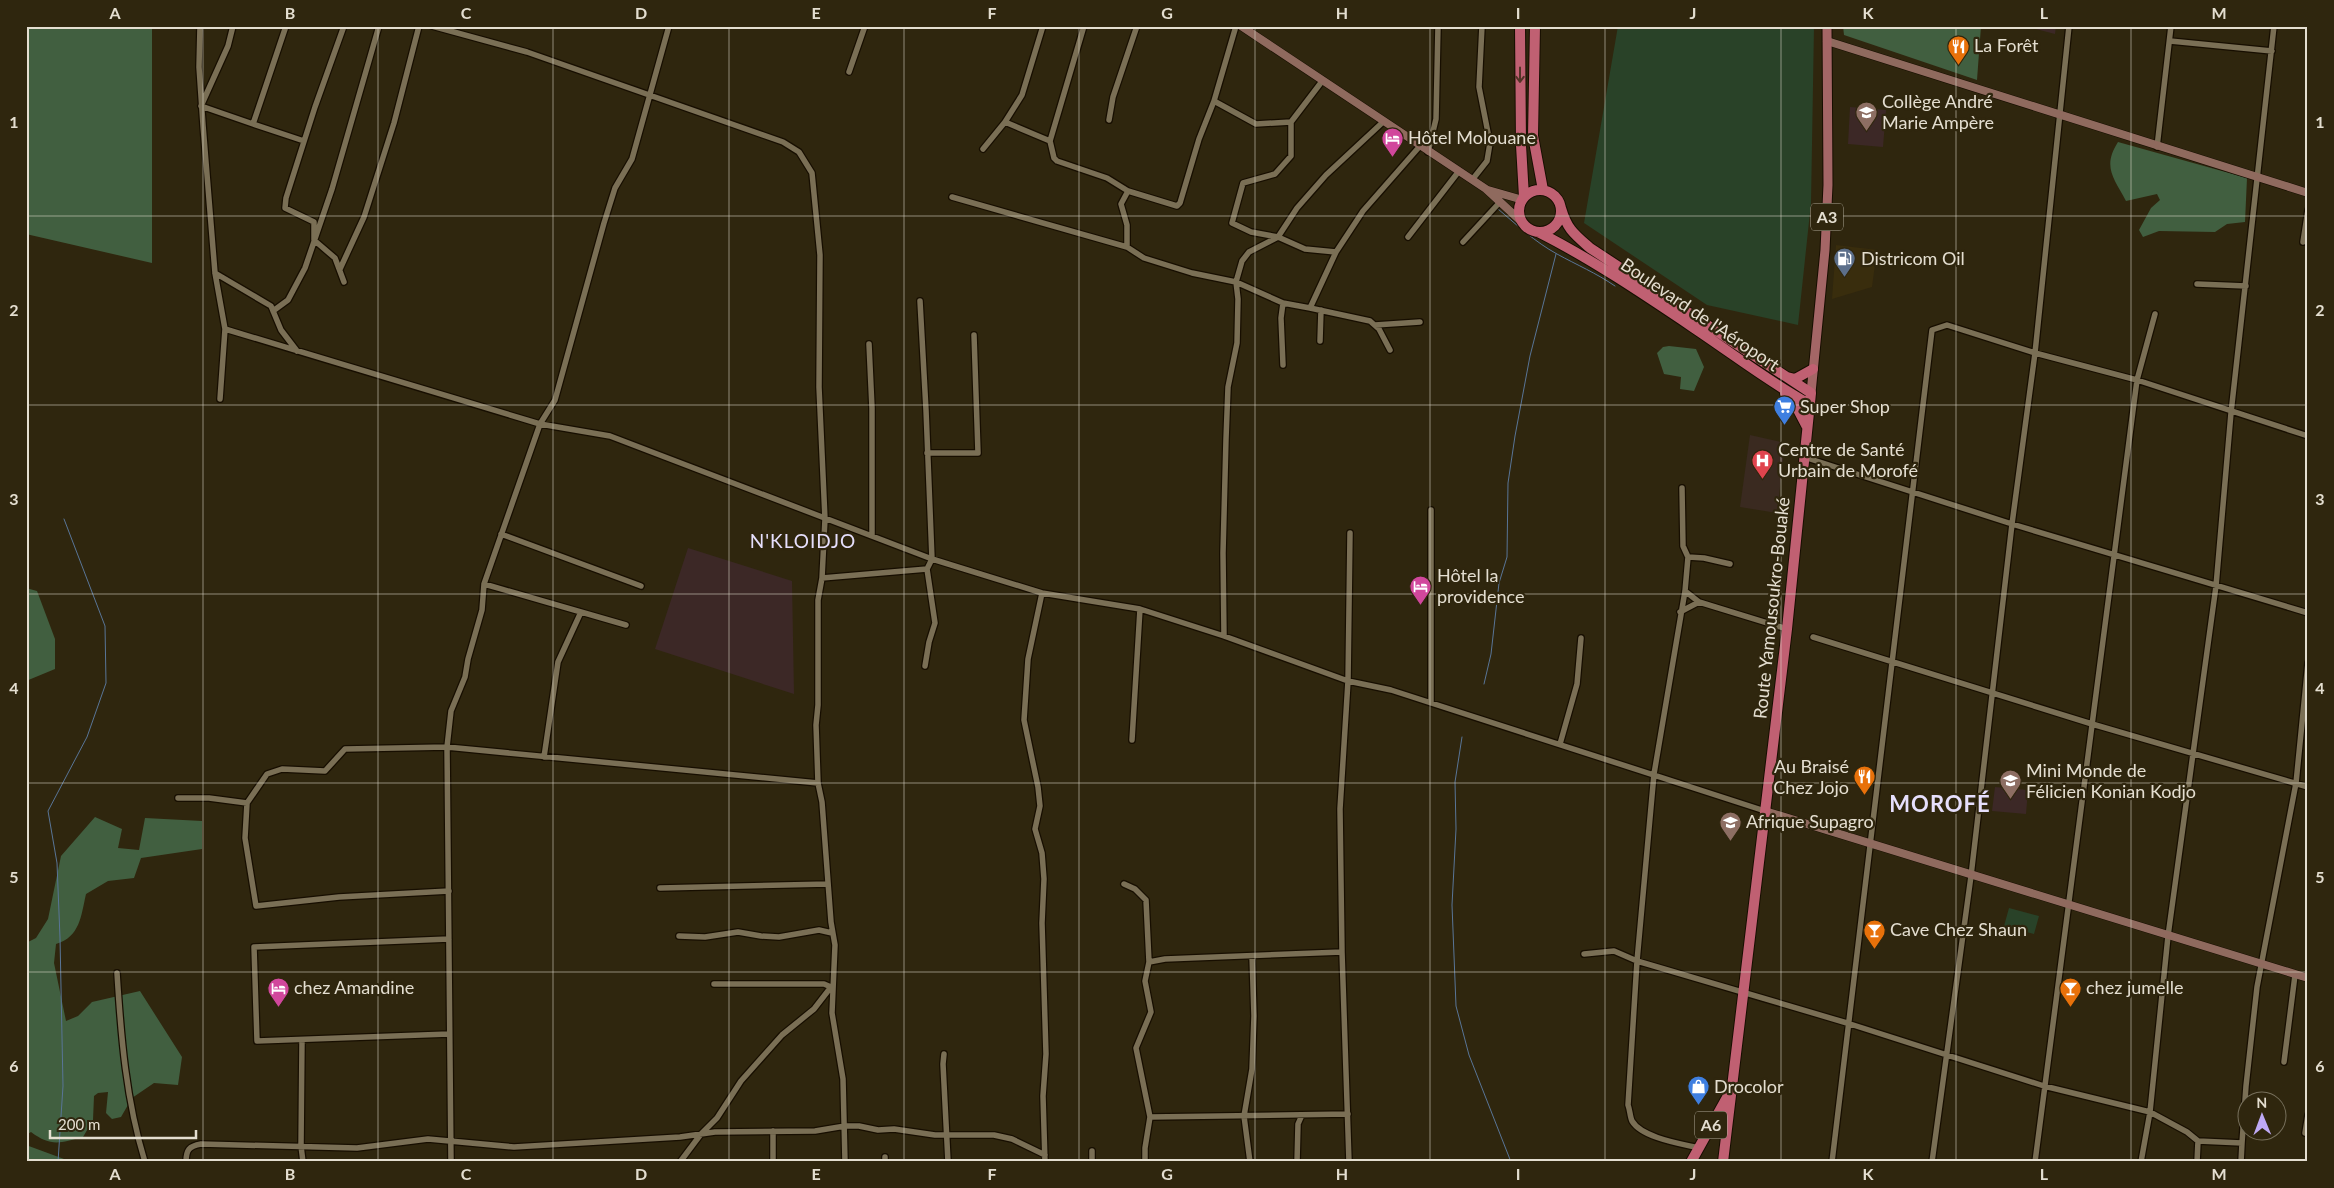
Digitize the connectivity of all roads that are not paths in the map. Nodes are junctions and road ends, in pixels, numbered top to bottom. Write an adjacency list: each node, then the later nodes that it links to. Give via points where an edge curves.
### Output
1 (200, 26): 30 (street)
2 (233, 26): 30 (street, via 228,46)
3 (286, 26): 36 (street)
4 (344, 26): 37 (street)
5 (379, 26): 59 (street)
6 (419, 26): 64 (street, via 394,123 364,218)
7 (432, 26): 28 (street, via 527,52)
8 (669, 26): 28 (street)
9 (865, 26): 26 (street)
10 (1043, 26): 33 (street, via 1022,95)
11 (1084, 26): 38 (street)
12 (1137, 26): 32 (street, via 1113,97)
13 (1236, 26): 29 (street)
14 (1242, 26): 27 (street)
15 (1438, 26): 42 (street, via 1436,119)
16 (1482, 26): 45 (street, via 1479,87 1490,143 1487,160)
17 (1520, 26): 51 (highway, one-way to 51)
18 (1535, 26): 47 (highway, via 1533,136)
19 (1828, 26): 23 (main road, Route Yamousoukro-Bouaké / A3)
20 (2069, 26): 31 (street)
21 (2171, 26): 24 (street)
22 (2274, 26): 25 (street)
23 (1827, 41): 31 (street); 86 (main road, Route Yamousoukro-Bouaké / A3, via 1825,259)
24 (2170, 41): 25 (street); 40 (street)
25 (2272, 51): 44 (street)
26 (849, 72)
27 (1322, 80): 34 (street); 35 (street)
28 (650, 94): 93 (street, via 632,159 615,188 555,400); 101 (street, via 783,142 799,152 812,173 820,256 819,387)
29 (1214, 101): 34 (street, via 1256,124); 48 (street, via 1199,138 1180,203 1170,206)
30 (201, 106): 36 (street); 65 (street)
31 (2060, 115): 40 (street); 84 (street)
32 (1109, 120)
33 (1005, 122): 38 (street); 41 (street)
34 (1291, 122): 57 (street, via 1291,156 1275,174 1243,183 1232,223 1251,232)
35 (1383, 122): 39 (street); 57 (street, via 1326,175 1297,208)
36 (253, 124): 37 (street)
37 (304, 141): 59 (street, via 285,208 314,222)
38 (1050, 141): 48 (street, via 1057,162 1107,178)
39 (1420, 146): 42 (street); 63 (street, via 1363,211)
40 (2157, 147): 44 (street)
41 (983, 149)
42 (1428, 152): 43 (street)
43 (1459, 171): 45 (street); 58 (street)
44 (2258, 178): 49 (street); 69 (street)
45 (1472, 180): 46 (street)
46 (1486, 190): 51 (street); 52 (street)
47 (1543, 190): 51 (highway, via 1530,193); 53 (highway, via 1555,196)
48 (1128, 191): 62 (street, via 1121,204 1127,225)
49 (2308, 193)
50 (952, 197): 62 (street)
51 (1524, 199): 55 (highway, via 1519,210)
52 (1500, 202): 55 (street); 60 (street)
53 (1561, 208): 56 (highway, via 1556,226); 87 (highway, Boulevard de l'Aéroport, via 1571,232 1590,248)
54 (2308, 210): 61 (street)
55 (1523, 223): 56 (highway)
56 (1538, 232): 89 (highway, Boulevard de l'Aéroport, via 1693,327)
57 (1278, 237): 63 (street, via 1305,249); 67 (street, via 1249,252)
58 (1408, 237)
59 (314, 240): 64 (street, via 335,258); 73 (street, via 288,300)
60 (1463, 242)
61 (2303, 242)
62 (1127, 248): 67 (street, via 1144,258)
63 (1336, 252): 72 (street)
64 (340, 269): 66 (street)
65 (215, 273): 73 (street); 78 (street)
66 (344, 282)
67 (1236, 282): 71 (street); 124 (street, via 1237,343 1228,387 1226,439)
68 (2196, 284): 69 (street)
69 (2246, 286): 92 (street)
70 (920, 301): 96 (street)
71 (1283, 303): 72 (street); 85 (street)
72 (1310, 308): 74 (street)
73 (273, 310): 83 (street, via 281,330)
74 (1321, 310): 77 (street, via 1360,318); 80 (street)
75 (2155, 314): 88 (street)
76 (1420, 322): 77 (street)
77 (1375, 325): 82 (street)
78 (224, 329): 83 (street); 91 (street)
79 (974, 335): 96 (street, via 978,452)
80 (1320, 341)
81 (868, 344): 105 (street, via 872,408)
82 (1390, 350)
83 (297, 351): 93 (street)
84 (2035, 353): 88 (street); 99 (street, via 1947,326 1932,330); 102 (street)
85 (1283, 365)
86 (1813, 369): 87 (highway, via 1794,379); 90 (main road, Route Yamousoukro-Bouaké / A3)
87 (1785, 377): 90 (highway, Boulevard de l'Aéroport)
88 (2137, 380): 92 (street); 106 (street)
89 (1782, 389): 90 (highway, Boulevard de l'Aéroport); 94 (highway)
90 (1810, 398): 94 (highway, Route Yamousoukro-Bouaké / A3)
91 (220, 399)
92 (2231, 413): 95 (street); 114 (street)
93 (540, 424): 101 (street, via 610,436); 104 (street)
94 (1807, 427): 97 (highway, Route Yamousoukro-Bouaké / A3)
95 (2308, 436)
96 (927, 453): 108 (street)
97 (1804, 457): 99 (street); 123 (highway, Route Yamousoukro-Bouaké / A3)
98 (1682, 488): 107 (street, via 1683,546)
99 (1913, 492): 102 (street); 127 (street)
100 (1431, 510): 132 (street)
101 (825, 519): 105 (street); 111 (street)
102 (2012, 524): 106 (street); 131 (street)
103 (1350, 533): 130 (street)
104 (500, 534): 112 (street); 113 (street)
105 (872, 536): 108 (street)
106 (2114, 555): 114 (street); 133 (street)
107 (1688, 557): 109 (street); 115 (street)
108 (932, 559): 110 (street); 116 (street)
109 (1730, 564)
110 (927, 569): 111 (street); 129 (street, via 935,623 928,642)
111 (822, 578): 140 (street, via 818,600)
112 (484, 584): 119 (street); 136 (street, via 482,610 465,678 450,711)
113 (640, 586)
114 (2216, 586): 121 (street); 137 (street)
115 (1685, 591): 117 (street); 120 (street)
116 (1042, 593): 118 (street); 194 (street, via 1028,659 1024,720 1039,796 1036,829 1044,879)
117 (1699, 602): 120 (street); 123 (street)
118 (1140, 609): 124 (street); 134 (street)
119 (582, 612): 122 (street); 138 (street, via 558,662)
120 (1680, 612): 139 (street)
121 (2308, 613)
122 (626, 625)
123 (1787, 629): 145 (highway, Route Yamousoukro-Bouaké / A3)
124 (1224, 636): 130 (street)
125 (1813, 637): 127 (street)
126 (1581, 638): 135 (street, via 1577,684)
127 (1893, 661): 131 (street); 146 (street)
128 (2308, 663): 141 (street)
129 (925, 666)
130 (1348, 681): 132 (street); 157 (street, via 1340,809)
131 (1993, 693): 133 (street); 147 (street)
132 (1431, 703): 135 (street)
133 (2092, 724): 137 (street); 152 (street)
134 (1132, 740)
135 (1560, 744): 139 (street)
136 (447, 747): 138 (street); 144 (street, via 345,749 324,771 282,769 267,774); 151 (street)
137 (2192, 754): 141 (street); 155 (street)
138 (544, 757): 140 (street)
139 (1654, 774): 145 (street); 160 (street)
140 (818, 783): 148 (street)
141 (2296, 783): 142 (street); 162 (street)
142 (2308, 787)
143 (178, 798): 144 (street)
144 (247, 803): 151 (street, via 244,838 256,906 339,896)
145 (1765, 811): 146 (street); 168 (highway, Route Yamousoukro-Bouaké / A3)
146 (1871, 843): 147 (street); 169 (street)
147 (1971, 876): 152 (street); 173 (street)
148 (828, 884): 150 (street); 153 (street)
149 (1124, 884): 161 (street, via 1146,900)
150 (660, 888)
151 (449, 891): 156 (street)
152 (2067, 905): 155 (street); 175 (street)
153 (832, 933): 154 (street, via 819,930 779,937 738,932 705,937); 167 (street, via 835,972)
154 (679, 936)
155 (2168, 936): 162 (street); 177 (street)
156 (449, 939): 170 (street); 171 (street, via 254,947 257,1041)
157 (1342, 952): 159 (street); 178 (street)
158 (1584, 954): 160 (street, via 1614,951)
159 (1252, 956): 161 (street); 181 (street, via 1252,1068)
160 (1637, 961): 168 (street); 192 (street, via 1628,1105 1632,1122 1663,1140)
161 (1149, 962): 182 (street, via 1144,981 1151,1012 1136,1048)
162 (2261, 964): 164 (street); 190 (street)
163 (117, 973): 196 (street, via 121,1047 135,1132)
164 (2295, 974): 165 (street); 174 (street)
165 (2308, 978)
166 (714, 984): 167 (street, via 824,984)
167 (831, 987): 183 (street, via 843,1079); 186 (street, via 814,1009 782,1036 741,1081 717,1118)
168 (1744, 994): 169 (street); 176 (highway, Route Yamousoukro-Bouaké / A3)
169 (1847, 1023): 173 (street); 210 (street)
170 (449, 1034): 171 (street); 188 (street)
171 (302, 1040): 191 (street)
172 (944, 1054): 187 (street)
173 (1946, 1054): 175 (street); 211 (street)
174 (2284, 1062)
175 (2044, 1086): 177 (street); 212 (street)
176 (1732, 1089): 192 (highway, A6); 195 (highway, Route Yamousoukro-Bouaké / A3)
177 (2150, 1112): 189 (street); 213 (street)
178 (1348, 1114): 179 (street); 208 (street)
179 (1302, 1115): 181 (street); 207 (street, via 1298,1124)
180 (2308, 1115): 185 (street)
181 (1244, 1116): 182 (street); 206 (street)
182 (1150, 1117): 205 (street)
183 (845, 1126): 184 (street, via 816,1131); 187 (street); 202 (street)
184 (773, 1131): 186 (street); 201 (street)
185 (2305, 1133)
186 (701, 1134): 188 (street, via 514,1147); 200 (street)
187 (948, 1134): 194 (street, via 994,1135 1012,1140); 203 (street)
188 (450, 1140): 191 (street, via 407,1140 357,1148); 199 (street)
189 (2198, 1141): 190 (street); 214 (street)
190 (2242, 1144): 215 (street)
191 (302, 1146): 197 (street, via 201,1144 190,1147); 198 (street)
192 (1699, 1148): 209 (highway, A6)
193 (1092, 1151): 204 (street)
194 (1045, 1159)
195 (1724, 1161)
196 (145, 1162)
197 (186, 1162)
198 (303, 1162)
199 (451, 1162)
200 (680, 1162)
201 (773, 1162)
202 (845, 1162)
203 (948, 1162)
204 (1092, 1162)
205 (1145, 1162)
206 (1250, 1162)
207 (1297, 1162)
208 (1349, 1162)
209 (1692, 1162)
210 (1832, 1162)
211 (1932, 1162)
212 (2035, 1162)
213 (2141, 1162)
214 (2197, 1162)
215 (2241, 1162)

